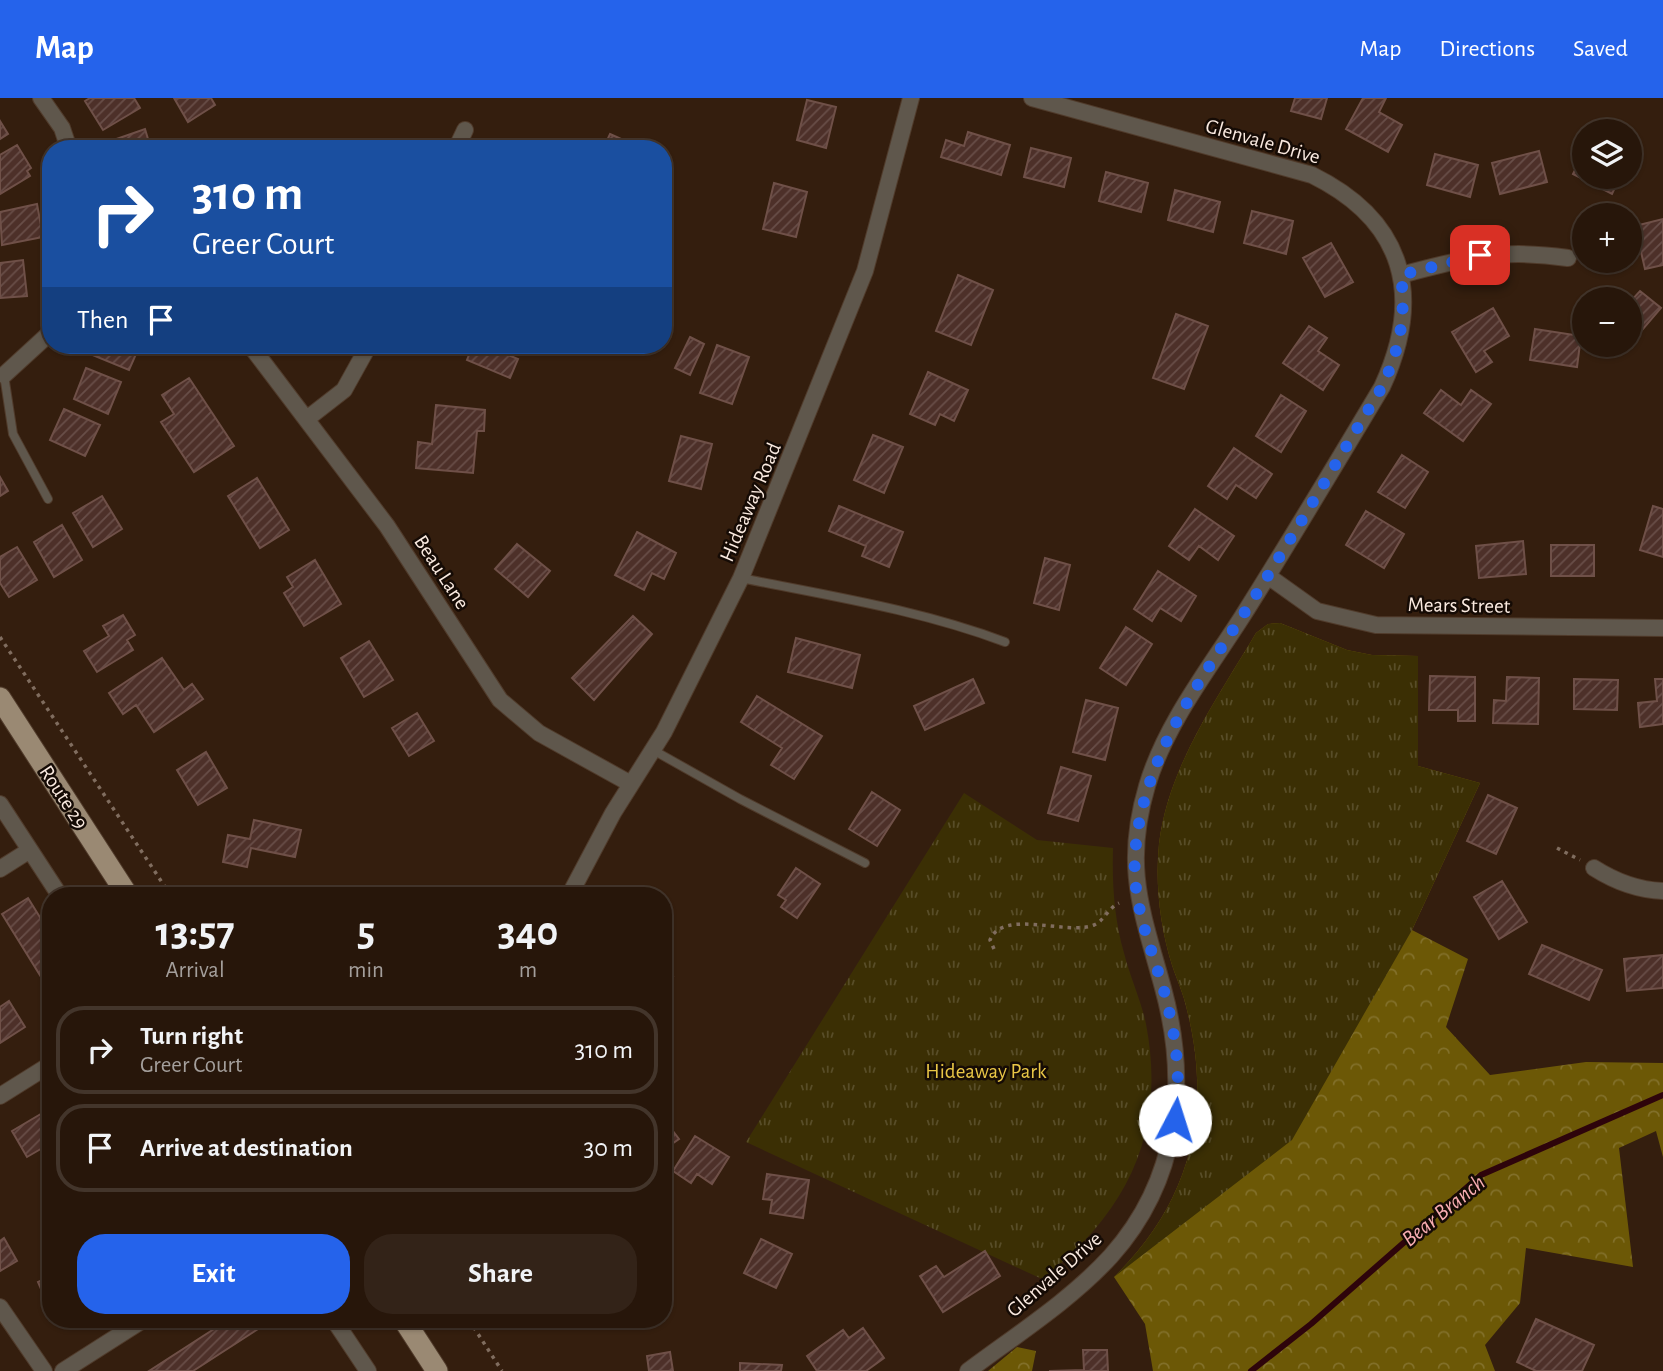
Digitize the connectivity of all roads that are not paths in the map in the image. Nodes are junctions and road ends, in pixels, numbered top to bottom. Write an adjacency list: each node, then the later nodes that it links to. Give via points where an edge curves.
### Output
1 (41, 98): 5 (street)
2 (911, 98): 16 (street, Hideaway Road, via 865,271)
3 (1032, 98): 8 (street, Glenvale Drive, via 1312,175 1335,187 1376,223)
4 (465, 130): 6 (street)
5 (66, 140)
6 (460, 140)
7 (1569, 258): 8 (street, via 1499,252)
8 (1401, 275): 15 (street, Glenvale Drive, via 1405,306 1398,353)
9 (42, 342): 12 (street)
10 (257, 354): 13 (street, Beau Lane)
11 (364, 354): 13 (street, via 344,390)
12 (4, 375): 14 (lane, via 13,434)
13 (309, 418): 21 (street, Beau Lane, via 387,526 500,700 539,733)
14 (48, 499)
15 (1268, 576): 17 (street, Mears Street, via 1317,611 1376,625); 41 (street, Glenvale Drive, via 1160,752 1139,820 1137,897 1170,1017 1178,1075 1173,1135 1164,1167 1138,1220 1109,1257)
16 (741, 578): 18 (lane, via 901,611); 20 (street, Hideaway Road)
17 (1663, 628)
18 (1005, 642)
19 (1, 703): 28 (main road, Route 29)
20 (653, 750): 21 (street, Hideaway Road); 24 (lane)
21 (631, 784): 29 (street, Hideaway Road)
22 (0, 804): 23 (street)
23 (30, 850): 26 (street); 27 (street)
24 (865, 863)
25 (1594, 868): 30 (street, via 1635,888)
26 (0, 869)
27 (54, 887)
28 (122, 887)
29 (574, 887)
30 (1663, 891)
31 (42, 1070): 32 (street)
32 (0, 1096)
33 (0, 1307): 37 (street)
34 (130, 1328): 38 (street)
35 (339, 1328): 39 (street)
36 (409, 1328): 40 (main road)
37 (44, 1371)
38 (63, 1371)
39 (368, 1371)
40 (437, 1371)
41 (968, 1371)

